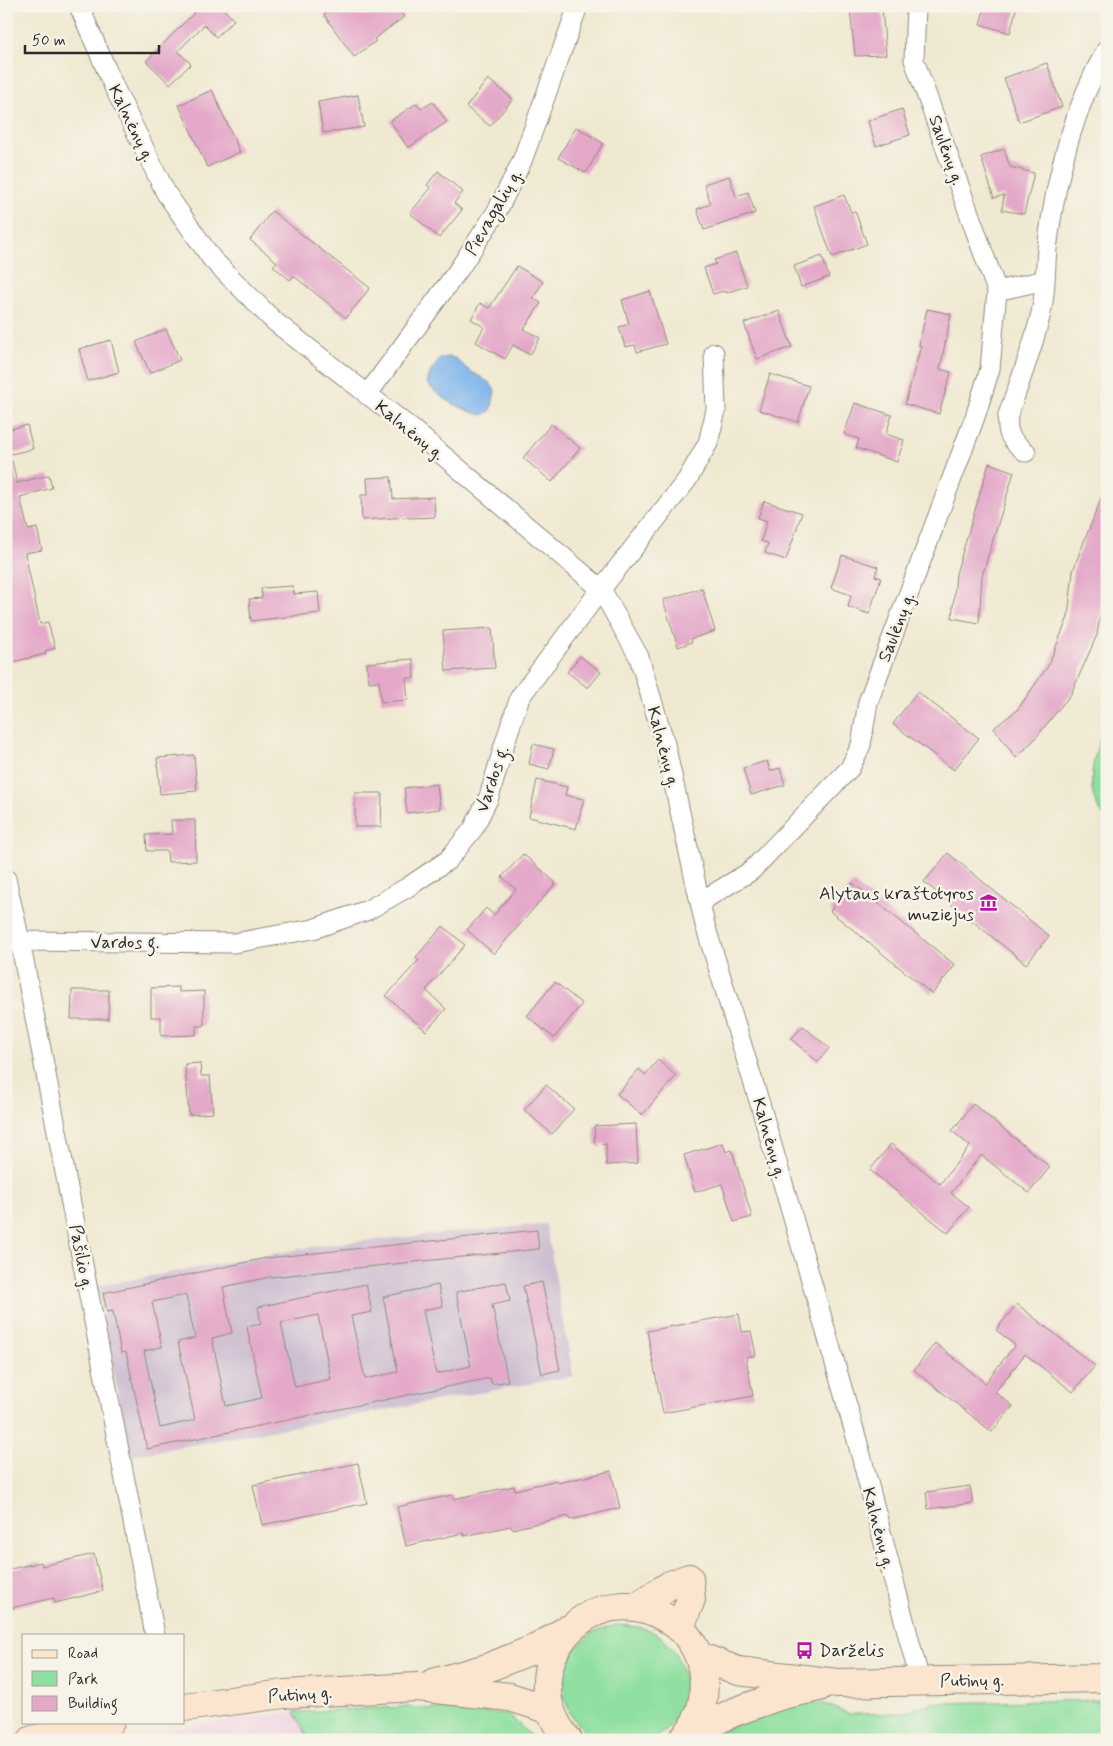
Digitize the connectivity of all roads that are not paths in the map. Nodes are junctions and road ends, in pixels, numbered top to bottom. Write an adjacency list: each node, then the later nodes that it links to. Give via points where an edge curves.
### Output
1 (79, 6): 8 (street, Kalnėnų g., via 166,193 212,258 274,321)
2 (578, 6): 8 (street, Pievagalių g., via 522,161 497,211)
3 (916, 6): 6 (street, Saulėnų g., via 914,60)
4 (1107, 49): 5 (street, via 1086,91 1070,137 1056,196)
5 (1045, 280): 6 (street); 9 (street, via 1033,343 1008,415 1010,435 1015,444)
6 (997, 292): 12 (street, Saulėnų g., via 990,369 868,702 861,745 850,768 751,871)
7 (714, 353): 10 (street, Vardos g., via 716,410 708,443 687,480)
8 (367, 395): 10 (street, Kalnėnų g.)
9 (1026, 452)
10 (601, 589): 12 (street, Kalnėnų g., via 639,657 665,744); 13 (street, Vardos g., via 520,697 489,797 473,829 448,860 408,887 368,910 313,929 234,943)
11 (6, 879): 13 (street, Pašilio g.)
12 (700, 902): 20 (street, Kalnėnų g., via 857,1440)
13 (13, 940): 17 (street, Pašilio g.)
14 (636, 1607): 15 (main road, Putinų g., via 602,1610); 16 (main road, via 667,1618); 16 (main road, via 670,1585 689,1578 691,1599)
15 (573, 1626): 22 (main road, Putinų g., via 539,1647 487,1668); 25 (main road, via 554,1650 546,1680)
16 (680, 1628): 18 (main road)
17 (155, 1634)
18 (699, 1656): 21 (main road, Putinų g., via 738,1671); 26 (main road, via 705,1684 704,1698 698,1717)
19 (1107, 1678): 20 (main road, Putinų g.)
20 (920, 1681): 21 (main road, Putinų g.)
21 (837, 1683): 26 (main road, Putinų g., via 782,1695 734,1712)
22 (417, 1687): 23 (main road, Putinų g., via 284,1694); 25 (main road, Putinų g., via 510,1697)
23 (185, 1707)
24 (101, 1724): 27 (main road)
25 (557, 1728)
26 (685, 1738)
27 (32, 1740)

